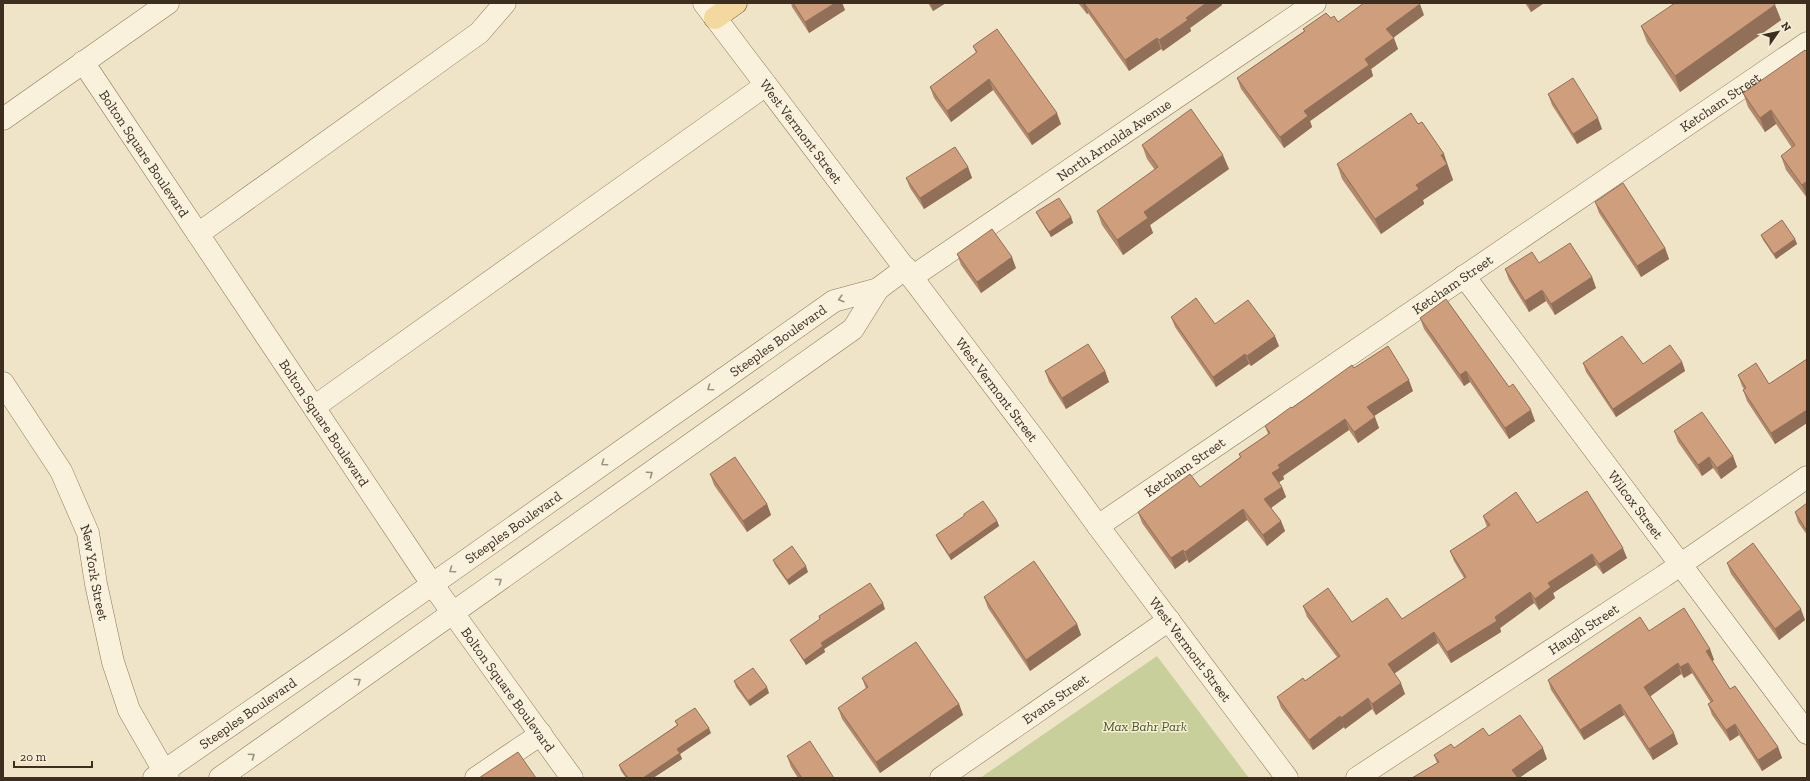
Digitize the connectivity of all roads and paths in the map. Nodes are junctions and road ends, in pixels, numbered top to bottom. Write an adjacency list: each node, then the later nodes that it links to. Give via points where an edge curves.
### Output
1 (168, 3): 7 (street)
2 (505, 3): 10 (street, via 479,33)
3 (736, 3): 5 (main road)
4 (1315, 3): 11 (street, North Arnolda Avenue)
5 (709, 10): 8 (street, West Vermont Street)
6 (1807, 43): 12 (street, Ketcham Street)
7 (83, 62): 9 (street); 10 (street, Bolton Square Boulevard)
8 (766, 85): 11 (street, West Vermont Street); 15 (street)
9 (3, 119)
10 (198, 234): 15 (street, Bolton Square Boulevard)
11 (909, 273): 13 (street, Steeples Boulevard); 17 (street, West Vermont Street)
12 (1464, 276): 17 (street, Ketcham Street); 18 (street, Wilcox Street)
13 (878, 289): 19 (street, Steeples Boulevard, one-way to 19, via 834,301); 20 (street, Steeples Boulevard, one-way to 13, via 853,329)
14 (3, 383): 24 (street, New York Street, via 61,471 88,533 113,662 129,710)
15 (314, 407): 19 (street, Bolton Square Boulevard)
16 (1807, 477): 18 (street, Haugh Street)
17 (1098, 526): 21 (street, West Vermont Street)
18 (1681, 564): 22 (street, Wilcox Street); 30 (street, Haugh Street)
19 (432, 584): 20 (street, Bolton Square Boulevard); 24 (street, Steeples Boulevard)
20 (453, 614): 23 (street, Bolton Square Boulevard); 25 (street, Steeples Boulevard, one-way to 20)
21 (1169, 620): 28 (street, Evans Street); 29 (street, West Vermont Street)
22 (1807, 733)
23 (541, 734): 26 (street); 27 (street, Bolton Square Boulevard)
24 (162, 776)
25 (220, 778)
26 (476, 778)
27 (572, 778)
28 (941, 778)
29 (1287, 778)
30 (1357, 778)

